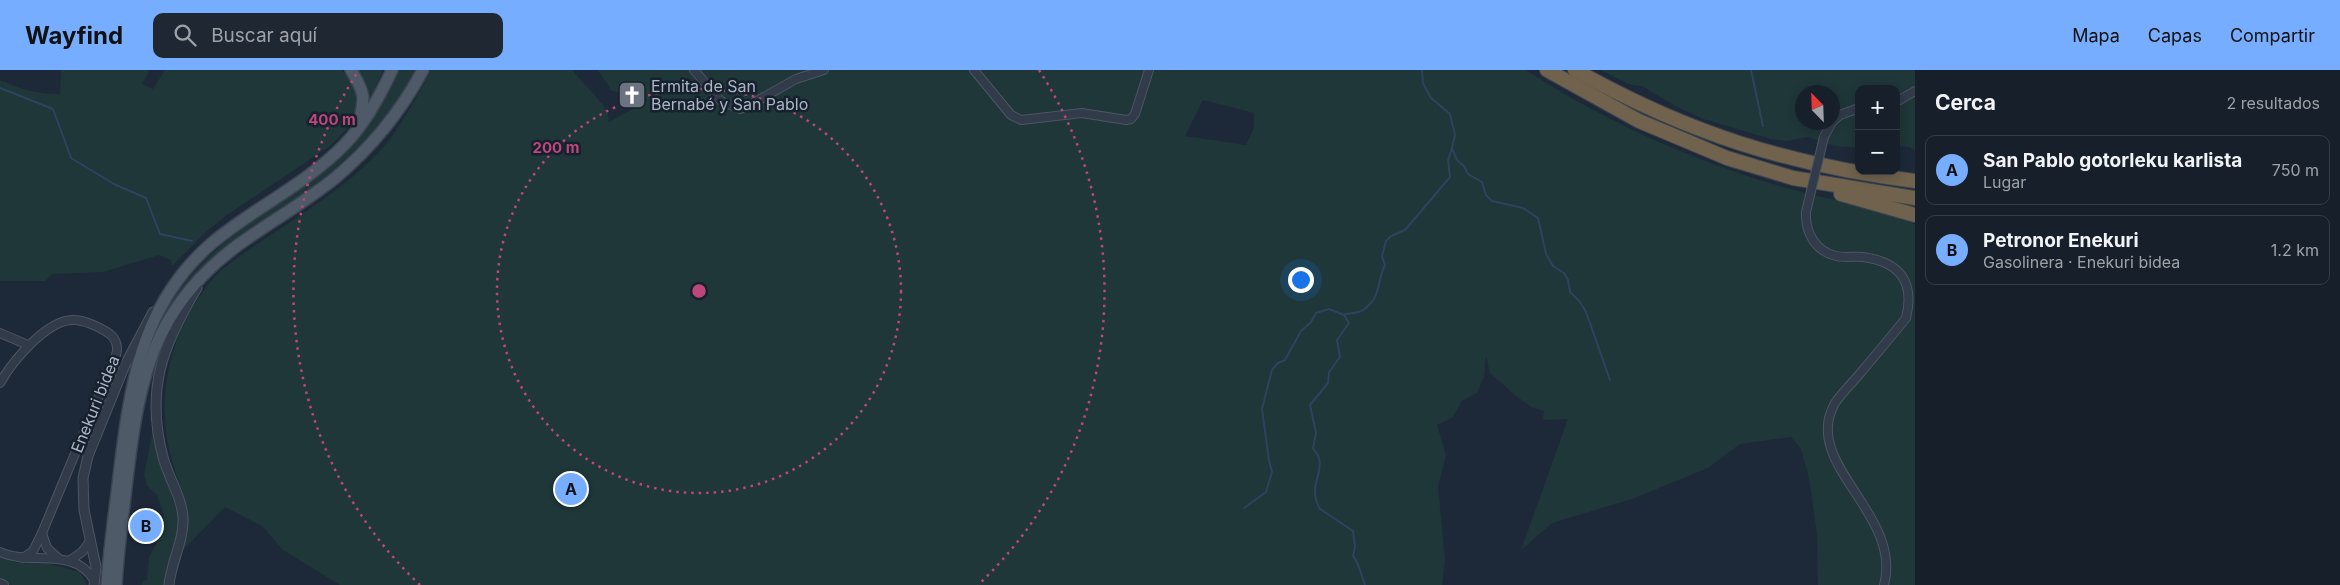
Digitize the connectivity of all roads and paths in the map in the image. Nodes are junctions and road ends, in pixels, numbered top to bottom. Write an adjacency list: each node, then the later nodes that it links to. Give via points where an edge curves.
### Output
1 (351, 70): 15 (main road, via 364,98)
2 (392, 70): 15 (main road, via 380,96)
3 (423, 70): 20 (main road, via 384,129 349,166 238,246)
4 (694, 70): 5 (street, via 721,102 740,109 796,80)
5 (824, 70)
6 (974, 70): 7 (street, via 1011,115 1021,120 1082,113 1126,120 1135,114)
7 (1150, 70)
8 (1547, 70): 16 (highway, via 1604,103 1696,146)
9 (1575, 70): 17 (highway, via 1646,108 1733,143 1816,165)
10 (1915, 91): 11 (street)
11 (1900, 100)
12 (1855, 109): 13 (street)
13 (1840, 115)
14 (1828, 130): 37 (street, bridge, via 1806,212 1809,235 1821,249 1836,256 1864,257 1890,264 1906,280 1910,300 1906,318 1835,404 1828,426 1830,447 1838,468 1867,508 1882,538 1888,573)
15 (355, 132): 21 (main road, via 323,164 213,243)
16 (1793, 178): 18 (highway); 19 (highway)
17 (1915, 181)
18 (1915, 198)
19 (1915, 215)
20 (206, 274): 35 (main road, via 183,297 169,318 144,376 133,430); 36 (street, via 171,334 162,360 156,397 159,439 183,517)
21 (170, 290): 26 (street, via 140,334 88,456 82,499); 34 (main road, via 145,338 131,386)
22 (0, 333): 23 (street)
23 (28, 345): 24 (street, Enekuri bidea); 25 (street, Enekuri bidea, via 51,328 74,320 104,330 113,336 118,348)
24 (0, 383)
25 (42, 533): 28 (street, Enekuri bidea, via 33,551); 29 (street, via 47,548)
26 (91, 540): 30 (street); 31 (street, via 96,567)
27 (0, 552): 28 (street)
28 (23, 558): 29 (street)
29 (59, 559): 30 (street)
30 (69, 561): 31 (street, via 80,565)
31 (94, 582)
32 (0, 583): 33 (street)
33 (4, 585)
34 (107, 585)
35 (116, 585)
36 (169, 585)
37 (1884, 585)

